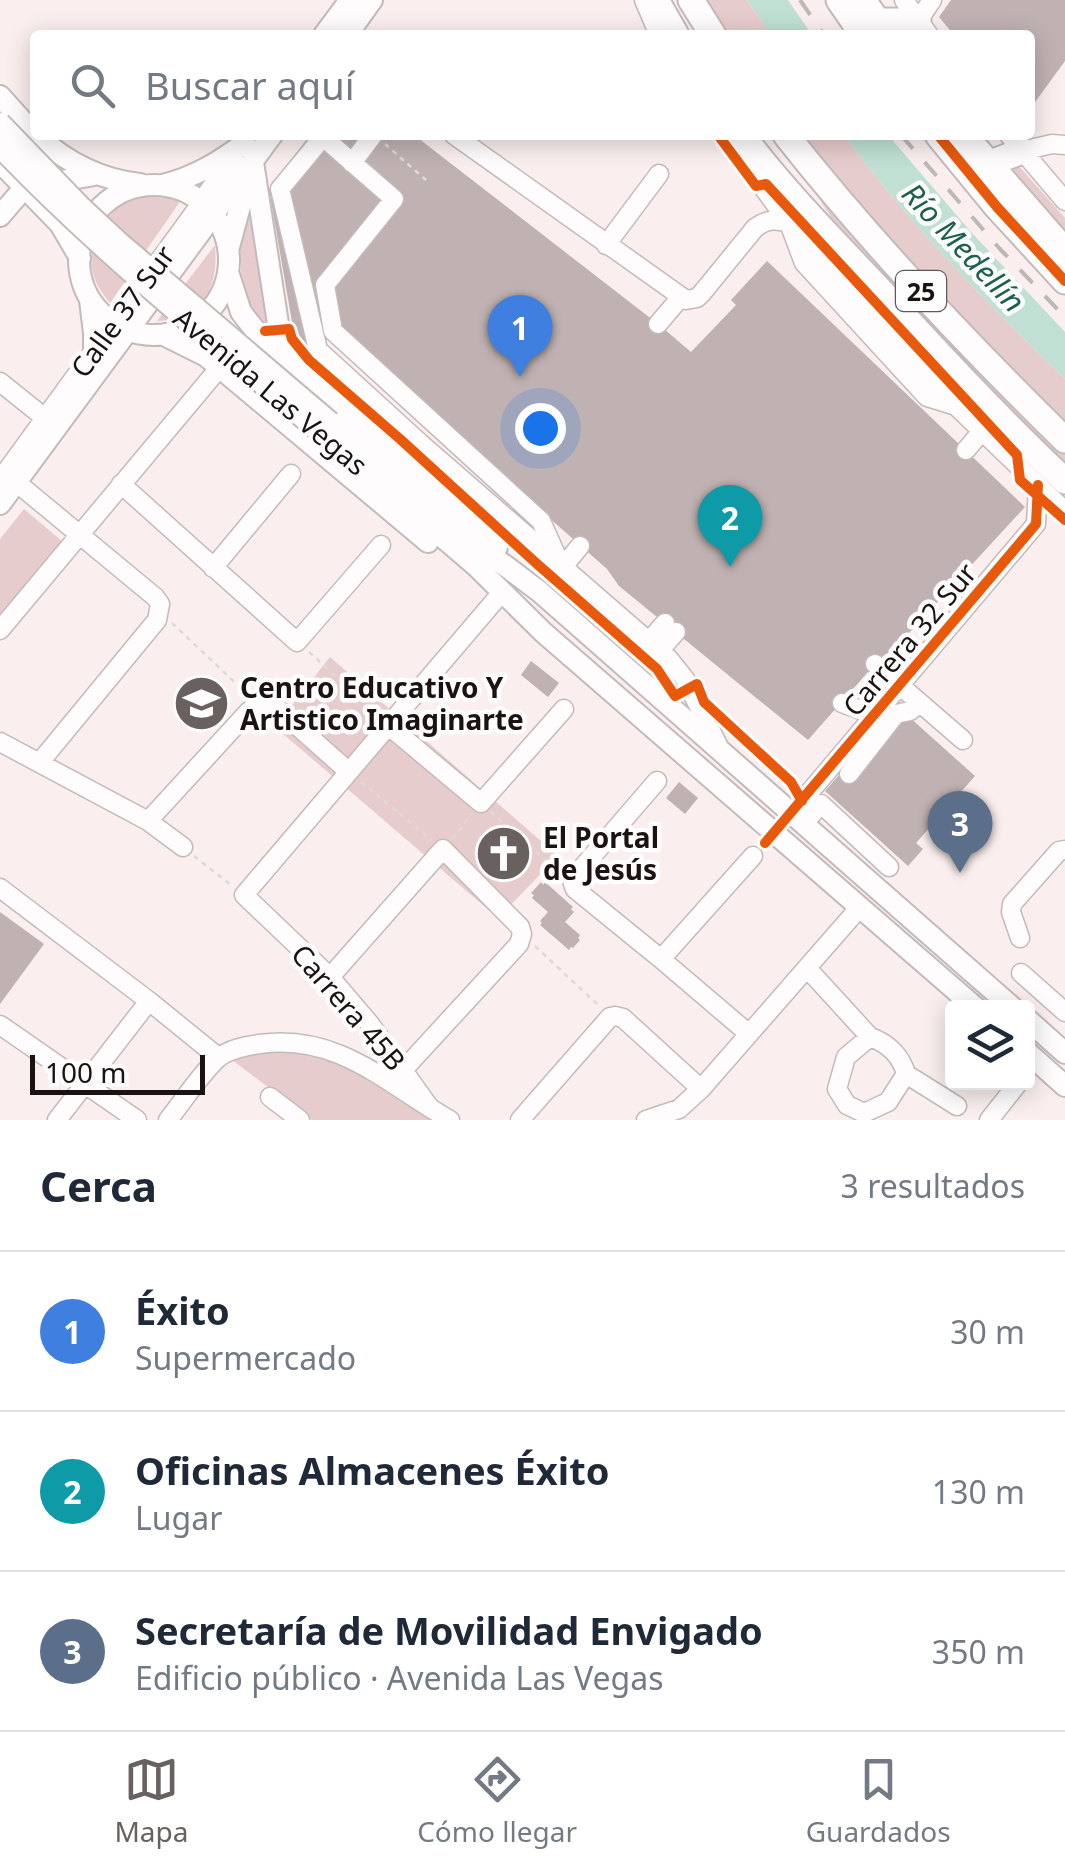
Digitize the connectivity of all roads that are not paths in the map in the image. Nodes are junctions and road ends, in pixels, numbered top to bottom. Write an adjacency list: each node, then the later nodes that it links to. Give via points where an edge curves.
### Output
1 (350, 0): 9 (main road)
2 (372, 0): 10 (main road)
3 (644, 0): 11 (street)
4 (656, 0): 12 (highway)
5 (691, 0): 13 (highway)
6 (839, 0): 8 (highway)
7 (921, 14): 8 (highway)
8 (869, 16)
9 (328, 30)
10 (350, 30)
11 (658, 30)
12 (673, 30)
13 (711, 30)
14 (0, 96): 16 (main road)
15 (0, 123): 64 (main road, Avenida Las Vegas, bridge, via 80,206)
16 (30, 130)
17 (32, 140): 35 (main road, via 27,156)
18 (42, 140): 36 (main road)
19 (321, 140): 69 (street, via 280,189 318,350)
20 (326, 140): 33 (street)
21 (374, 140): 33 (street)
22 (461, 140): 45 (street)
23 (728, 140): 43 (street)
24 (746, 140): 44 (highway, 25)
25 (781, 140): 44 (highway)
26 (790, 140): 67 (highway, 25, via 936,307)
27 (942, 140): 50 (highway)
28 (968, 140): 34 (highway)
29 (1016, 143): 30 (street); 34 (highway); 40 (street)
30 (1065, 145)
31 (249, 146): 38 (main road, via 183,180); 41 (main road, Calle 37 Sur); 46 (main road); 58 (main road, via 279,330)
32 (0, 147): 64 (main road, Avenida Las Vegas, bridge, via 113,257)
33 (352, 162): 63 (street, via 394,199 325,285 332,331)
34 (988, 164): 47 (highway)
35 (3, 165): 39 (main road)
36 (94, 174): 38 (main road); 39 (main road)
37 (660, 174): 45 (street)
38 (154, 185): 41 (main road, via 177,188); 48 (main road, via 121,193 99,209)
39 (24, 188): 42 (main road); 48 (main road, via 60,224)
40 (1065, 200)
41 (208, 208): 46 (main road); 54 (main road, Calle 37 Sur)
42 (0, 216)
43 (789, 223): 52 (street, via 769,220 755,228 702,294); 60 (street); 60 (street, via 804,263 877,355 927,397)
44 (831, 238): 73 (highway, 25)
45 (606, 244): 52 (street)
46 (228, 248): 49 (main road)
47 (1065, 251)
48 (80, 258): 51 (main road)
49 (228, 272): 55 (main road, via 206,314 187,328); 58 (main road, Avenida Las Vegas, via 248,322)
50 (1065, 281)
51 (90, 298): 54 (main road); 56 (main road)
52 (686, 299): 53 (street)
53 (658, 324)
54 (121, 327): 55 (main road, Avenida Las Vegas); 56 (main road, Calle 37 Sur)
55 (158, 335): 56 (main road); 57 (main road, Avenida Las Vegas)
56 (100, 355): 61 (street, Calle 37 Sur); 68 (main road, Calle 37 Sur)
57 (220, 367): 62 (main road, Avenida Las Vegas); 74 (street)
58 (308, 377): 62 (main road, via 286,396); 66 (main road, Avenida Las Vegas)
59 (0, 382): 61 (street)
60 (956, 406): 65 (street)
61 (45, 418): 68 (street, Calle 37 Sur)
62 (283, 420): 84 (main road, Avenida Las Vegas)
63 (436, 426): 69 (street); 82 (street, via 541,521)
64 (325, 427): 83 (main road, Avenida Las Vegas); 87 (main road, Avenida Las Vegas)
65 (982, 431): 70 (street); 75 (street)
66 (376, 437): 69 (street); 83 (main road, Avenida Las Vegas)
67 (1065, 440)
68 (38, 441): 72 (main road, Calle 37 Sur)
69 (420, 443): 82 (street)
70 (966, 450)
71 (291, 474): 81 (street)
72 (8, 481): 76 (main road, Calle 37 Sur); 78 (street)
73 (1065, 481)
74 (122, 484): 78 (street); 81 (street)
75 (1038, 485): 77 (street); 90 (street, Carrera 32 Sur, via 1036,524)
76 (0, 504)
77 (1065, 511)
78 (80, 534): 86 (street); 97 (street, via 155,597 160,612)
79 (381, 545): 81 (street, via 297,642)
80 (580, 546): 82 (street)
81 (213, 568)
82 (562, 568): 88 (street)
83 (540, 592): 96 (main road, Avenida Las Vegas)
84 (498, 598): 87 (main road, Avenida Las Vegas); 93 (street)
85 (670, 628): 88 (street)
86 (0, 630)
87 (544, 633): 110 (main road, Avenida Las Vegas)
88 (654, 646): 96 (street, via 685,679)
89 (876, 664): 90 (street)
90 (899, 685): 91 (street); 101 (street, Carrera 32 Sur)
91 (920, 703): 94 (street); 99 (street, via 896,714)
92 (564, 709): 93 (street, via 481,803)
93 (389, 726): 98 (street)
94 (963, 740)
95 (0, 742): 97 (street)
96 (721, 750): 101 (main road, Avenida Las Vegas)
97 (40, 762): 102 (street)
98 (349, 772): 102 (street, via 276,707 258,704); 115 (street, Carrera 45B, via 244,895)
99 (849, 774)
100 (657, 781): 112 (street, via 572,884)
101 (798, 818): 104 (street, via 821,804); 107 (main road, Avenida Las Vegas)
102 (148, 821): 103 (street)
103 (183, 847)
104 (868, 848): 107 (street); 108 (street)
105 (1065, 850): 111 (street, via 1012,904)
106 (754, 856): 112 (street)
107 (852, 865): 117 (main road, Avenida Las Vegas)
108 (890, 867)
109 (0, 888): 118 (street)
110 (860, 906): 113 (street); 116 (main road, Avenida Las Vegas)
111 (1020, 938)
112 (661, 958): 122 (street)
113 (807, 968): 122 (street); 123 (street)
114 (1021, 974): 119 (street)
115 (330, 978): 127 (street, Carrera 45B); 127 (street, via 443,849 520,928 518,944)
116 (967, 1000)
117 (1005, 1000)
118 (149, 1001): 125 (street); 129 (street)
119 (1065, 1012)
120 (0, 1024): 129 (street)
121 (1035, 1026): 124 (main road)
122 (749, 1034): 131 (street)
123 (870, 1036): 128 (street, via 894,1052); 128 (street, via 846,1057 837,1089 847,1105 864,1113 888,1102)
124 (1065, 1053)
125 (218, 1057): 135 (street, via 249,1045 310,1044 357,1062); 139 (street)
126 (1035, 1065): 130 (main road)
127 (404, 1069): 135 (street, Carrera 45B)
128 (906, 1074): 134 (street)
129 (85, 1083): 137 (street); 138 (street)
130 (1065, 1086)
131 (701, 1089): 136 (street); 142 (street, via 623,1018 612,1016)
132 (1013, 1090): 144 (street)
133 (270, 1097): 140 (street)
134 (957, 1106)
135 (430, 1108): 141 (street, Carrera 45B)
136 (681, 1114): 143 (street)
137 (57, 1120)
138 (137, 1120)
139 (168, 1120)
140 (300, 1120)
141 (450, 1120)
142 (520, 1120)
143 (646, 1120)
144 (990, 1120)

